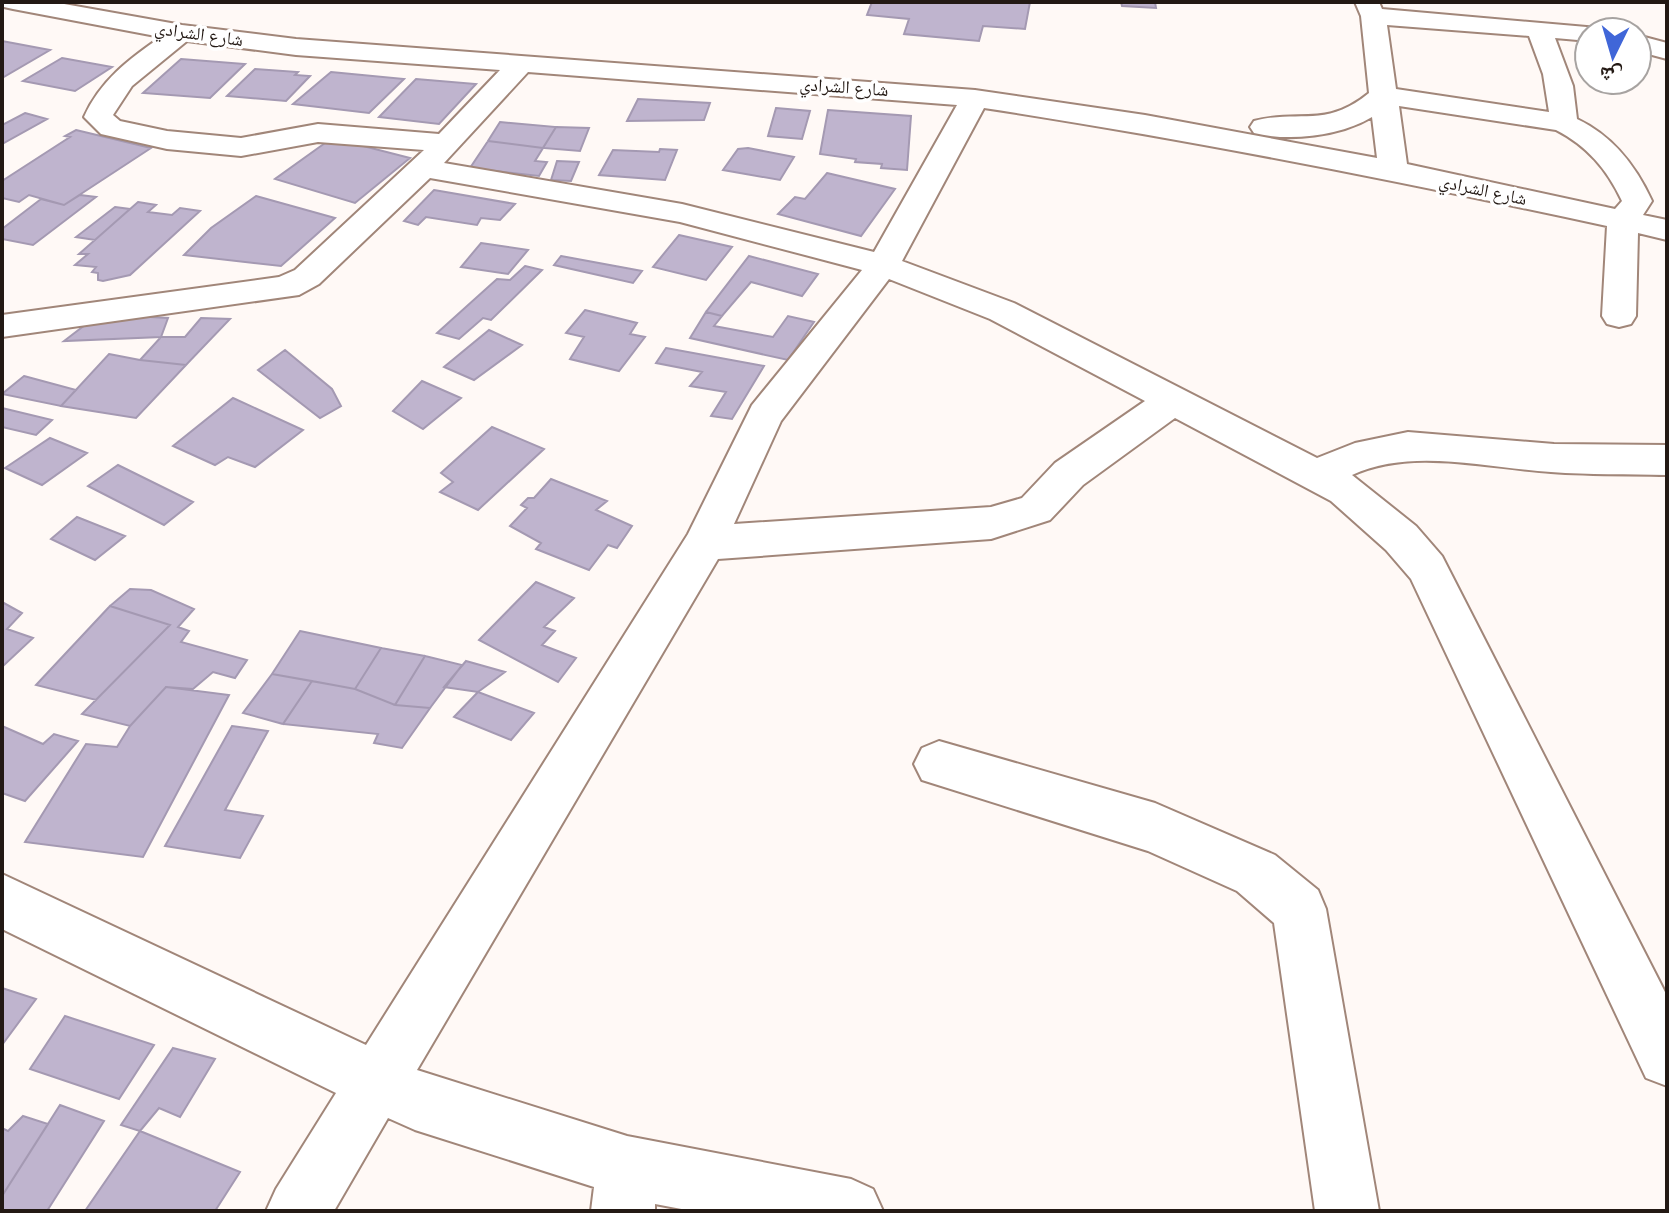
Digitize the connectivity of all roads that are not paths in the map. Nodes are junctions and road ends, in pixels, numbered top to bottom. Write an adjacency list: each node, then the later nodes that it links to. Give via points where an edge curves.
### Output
1 (13, 2): 5 (street, شارع الشرادي)
2 (1370, 9): 3 (street); 7 (street)
3 (1538, 28): 4 (street); 9 (street, via 1557,72)
4 (1573, 31)
5 (182, 33): 6 (street, شارع الشرادي); 11 (street, via 116,87 98,117 111,128 139,134 241,147 318,133)
6 (522, 63): 8 (street, شارع الشرادي); 11 (street)
7 (1383, 95): 9 (street); 10 (street, via 1366,112 1319,126); 12 (street)
8 (975, 98): 10 (street, شارع الشرادي); 17 (street)
9 (1563, 123): 13 (street, via 1601,145)
10 (1145, 124): 12 (street, شارع الشرادي)
11 (435, 155): 17 (street); 19 (street, via 307,277 287,287)
12 (1393, 170): 15 (street, شارع الشرادي)
13 (1630, 184): 14 (street); 15 (street, via 1637,201)
14 (1667, 189)
15 (1623, 221): 16 (street, شارع الشرادي); 18 (street)
16 (1667, 230)
17 (883, 265): 20 (street, via 1002,311); 23 (street, via 765,415)
18 (1619, 316)
19 (2, 326)
20 (1172, 401): 22 (street); 23 (street, via 1069,474 1036,509 991,523)
21 (1667, 460): 22 (street, via 1554,458 1408,446 1355,457)
22 (1316, 475): 26 (street, via 1345,490 1427,568)
23 (705, 543): 27 (street)
24 (939, 764): 31 (street, via 1155,828 1256,873 1299,909)
25 (2, 901): 27 (street)
26 (1667, 1057)
27 (377, 1081): 28 (street); 29 (street)
28 (625, 1189): 30 (street)
29 (298, 1211)
30 (851, 1211)
31 (1347, 1211)

